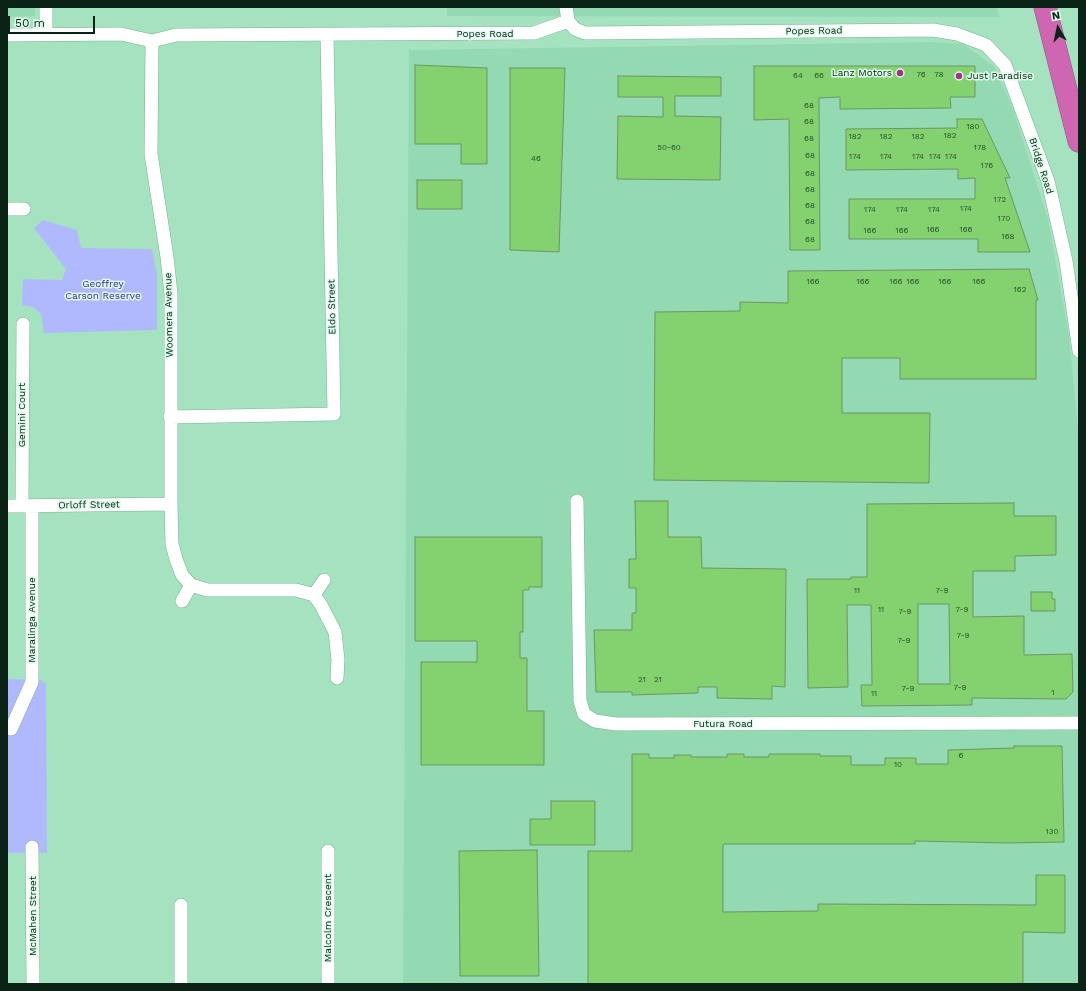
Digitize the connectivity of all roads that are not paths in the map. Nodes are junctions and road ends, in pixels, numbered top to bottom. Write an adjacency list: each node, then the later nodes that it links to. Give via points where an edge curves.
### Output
1 (46, 7): 5 (street)
2 (566, 7): 4 (street)
3 (1045, 7): 10 (highway)
4 (568, 21): 6 (street, Popes Road, via 575,29 585,33 934,30); 8 (street, Popes Road, via 534,33)
5 (46, 34): 7 (street, Popes Road); 9 (street, Popes Road, via 121,34)
6 (957, 34): 14 (street, Bridge Road, via 986,44 1005,65 1048,180 1066,261)
7 (7, 35)
8 (327, 35): 9 (street, Popes Road, via 176,35); 15 (street, Eldo Street, via 334,414)
9 (152, 41): 15 (street, Woomera Avenue, via 151,154 168,257 171,294)
10 (1079, 141)
11 (7, 209): 12 (street)
12 (24, 209)
13 (23, 324): 19 (street, Gemini Court)
14 (1079, 351)
15 (170, 417): 17 (street, Woomera Avenue)
16 (577, 501): 25 (street, Futura Road, via 580,701 584,714 595,721 616,724)
17 (171, 504): 19 (street, Orloff Street); 21 (street, Woomera Avenue, via 172,544 182,575)
18 (7, 506): 19 (street, Orloff Street)
19 (27, 506): 26 (street, Maralinga Avenue, via 32,682)
20 (324, 580): 22 (street)
21 (191, 585): 22 (street, via 207,590 296,590); 23 (street)
22 (314, 595): 24 (street, via 335,632)
23 (182, 601)
24 (337, 678)
25 (1079, 723)
26 (11, 729)
27 (32, 847): 30 (street, McMahen Street)
28 (328, 851): 32 (street, Malcolm Crescent)
29 (181, 905): 31 (street)
30 (33, 984)
31 (181, 984)
32 (328, 984)

